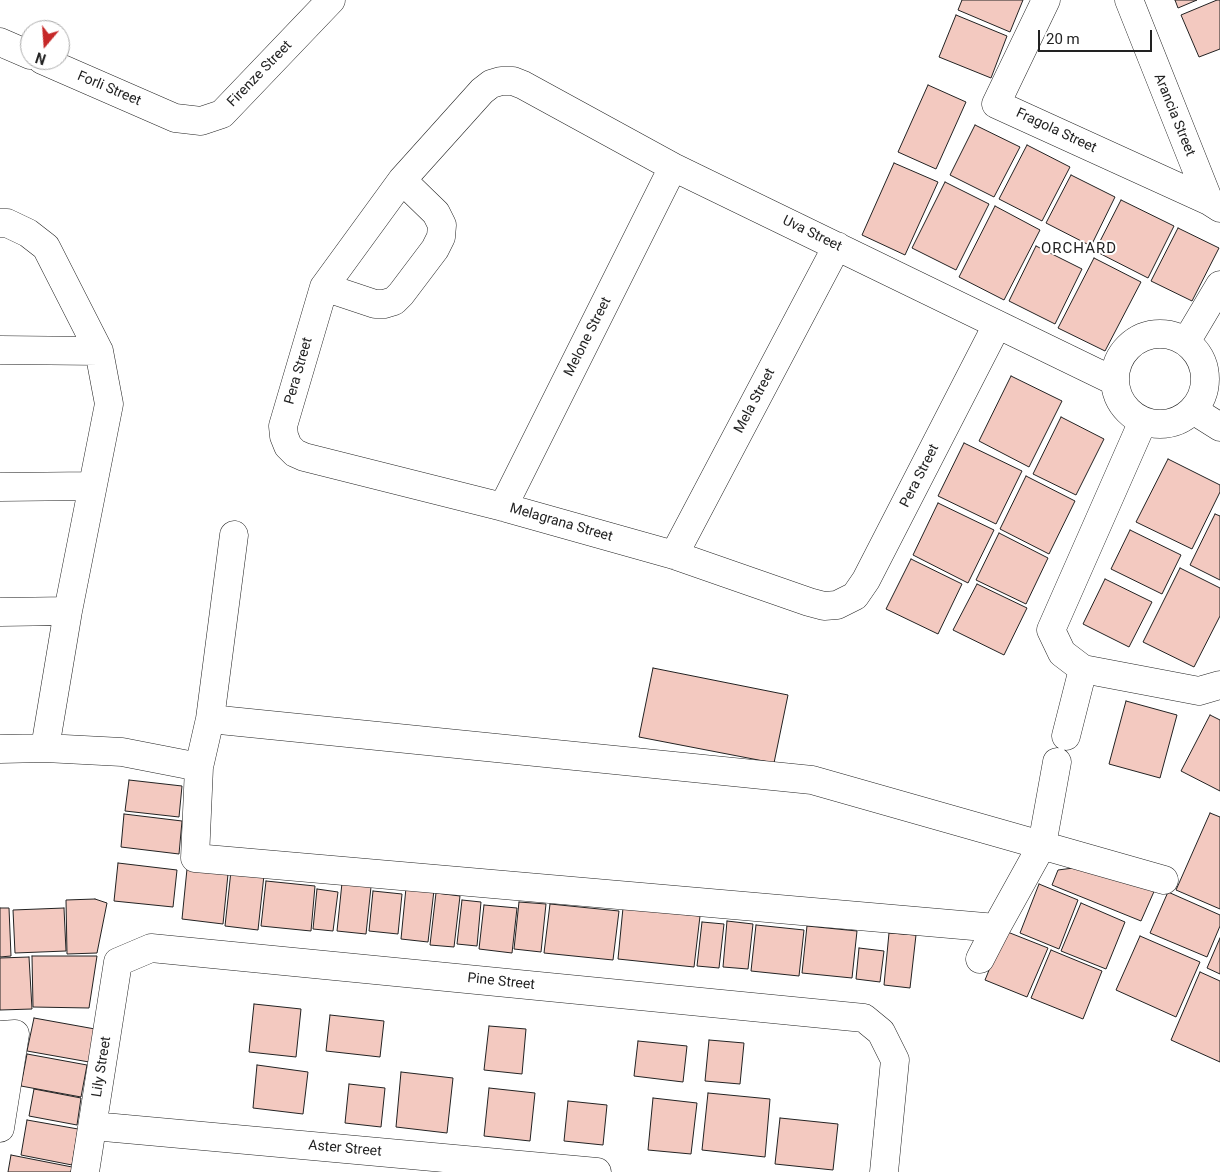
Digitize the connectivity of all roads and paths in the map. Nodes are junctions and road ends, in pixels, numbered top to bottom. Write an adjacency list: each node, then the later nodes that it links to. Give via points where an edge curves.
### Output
1 (330, 0): 8 (street, Firenze Street, via 222,114 201,121)
2 (1046, 0): 11 (street, Fragola Street, via 996,104)
3 (1129, 0): 11 (street, Arancia Street)
4 (0, 42): 5 (street)
5 (20, 51)
6 (65, 70): 8 (street, Forli Street)
7 (512, 81): 9 (street, Uva Street); 10 (street, Pera Street, via 491,84 482,91)
8 (176, 118)
9 (673, 168): 13 (street, Uva Street); 27 (street, Melone Street)
10 (402, 180): 15 (street, Pera Street); 15 (street, via 436,213 442,225 435,249 394,301 375,304)
11 (1215, 205)
12 (0, 223): 19 (street, via 28,233 46,247)
13 (837, 246): 16 (street, Uva Street); 29 (street, Mela Street)
14 (1220, 285): 17 (street)
15 (324, 287): 24 (street, Pera Street, via 283,426 288,446)
16 (997, 325): 20 (street, Uva Street); 30 (street, Pera Street, via 866,580 855,596 837,605)
17 (1186, 342): 20 (street, via 1159,334 1145,336 1132,343 1122,354); 21 (street, via 1197,353 1206,382)
18 (0, 350): 19 (street)
19 (99, 351): 26 (street, via 109,404)
20 (1114, 381): 22 (street, via 1123,405)
21 (1193, 410): 22 (street, via 1170,423); 23 (street)
22 (1144, 421): 33 (street, via 1051,630 1062,654)
23 (1220, 427)
24 (295, 453): 27 (street, Melagrana Street)
25 (0, 486): 26 (street)
26 (92, 486): 31 (street)
27 (503, 507): 29 (street, Melagrana Street)
28 (234, 535): 35 (street)
29 (674, 555): 30 (street, Melagrana Street)
30 (824, 606)
31 (68, 611): 32 (street); 37 (street)
32 (0, 612)
33 (1083, 669): 34 (street, via 1199,692); 36 (street)
34 (1220, 685)
35 (210, 719): 40 (street); 41 (street, via 812,780)
36 (1066, 736)
37 (45, 748): 38 (street); 40 (street, via 122,752)
38 (0, 749)
39 (1057, 762): 41 (street)
40 (199, 767): 43 (street, via 195,858)
41 (1042, 845): 42 (street); 43 (street)
42 (1164, 880)
43 (996, 928): 44 (street)
44 (980, 959)
45 (118, 962): 47 (street, Lily Street); 51 (street, Pine Street, via 151,948 864,1018 882,1032 895,1060)
46 (0, 1035): 48 (street, via 15,1034)
47 (93, 1126): 49 (street, Lily Street); 50 (street, Aster Street)
48 (0, 1128)
49 (85, 1172)
50 (597, 1172)
51 (884, 1172)

